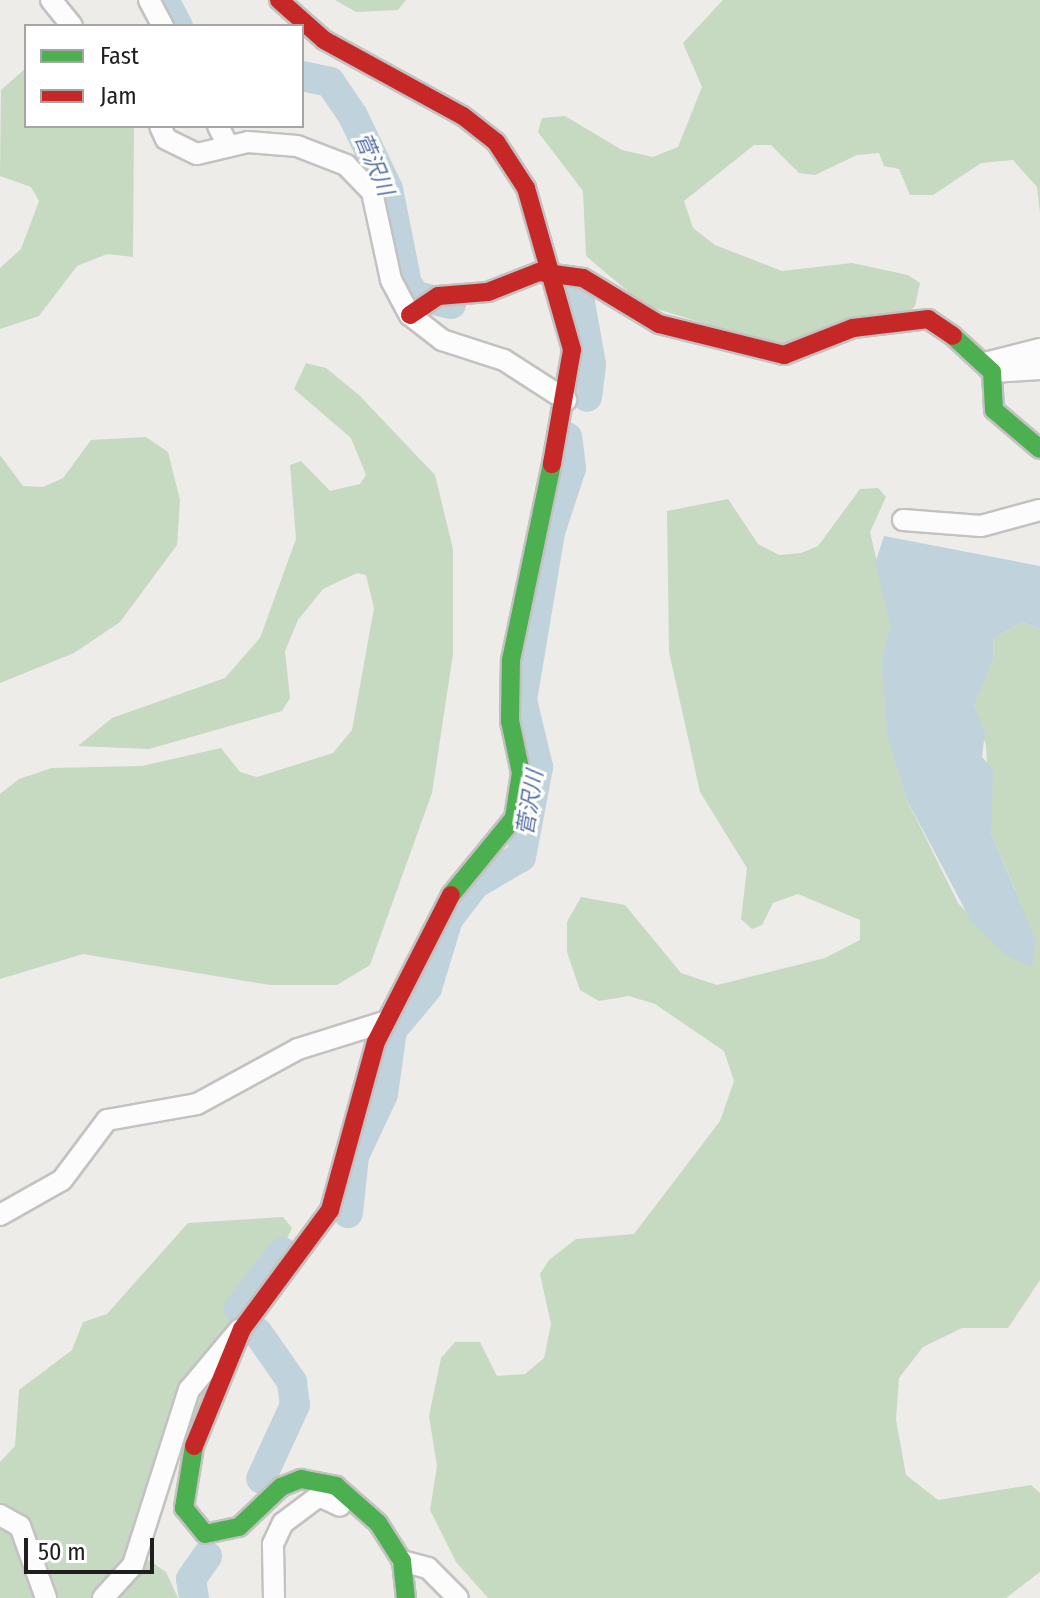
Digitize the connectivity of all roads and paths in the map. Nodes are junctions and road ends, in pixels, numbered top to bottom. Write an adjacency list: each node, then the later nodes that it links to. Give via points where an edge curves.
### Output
1 (51, 0): 4 (street)
2 (149, 0): 5 (street)
3 (279, 0): 8 (street, via 324,40 463,116 496,142 526,188)
4 (70, 24)
5 (162, 24)
6 (162, 128): 7 (street, via 181,150 210,153)
7 (222, 135): 9 (street, via 307,149 365,178 391,280)
8 (555, 272): 9 (street, via 488,292 438,296); 11 (street, via 599,286 659,324 784,355 824,345 853,328 912,318 949,327); 13 (street, via 572,350)
9 (416, 311): 13 (street, via 442,340 504,360)
10 (1040, 349): 11 (street)
11 (988, 367): 12 (street); 14 (street, via 994,410)
12 (1040, 369)
13 (566, 400): 17 (street, via 554,428 551,486 511,660 517,808 503,838 445,903)
14 (1037, 443)
15 (1040, 510): 16 (street, via 981,526)
16 (903, 520)
17 (384, 1022): 18 (street, via 298,1049 197,1104 107,1120 62,1180); 19 (street, via 330,1210)
18 (0, 1215)
19 (242, 1329): 21 (street, via 195,1429 183,1487 190,1522 205,1534 222,1533 281,1487 316,1478); 24 (street, via 189,1390 133,1565)
20 (0, 1515): 23 (street, via 20,1526)
21 (378, 1523): 22 (street); 25 (street, via 360,1521 319,1496 294,1509 273,1544)
22 (402, 1561): 26 (street); 27 (street, via 428,1568)
23 (46, 1598)
24 (103, 1598)
25 (274, 1598)
26 (406, 1598)
27 (458, 1598)

